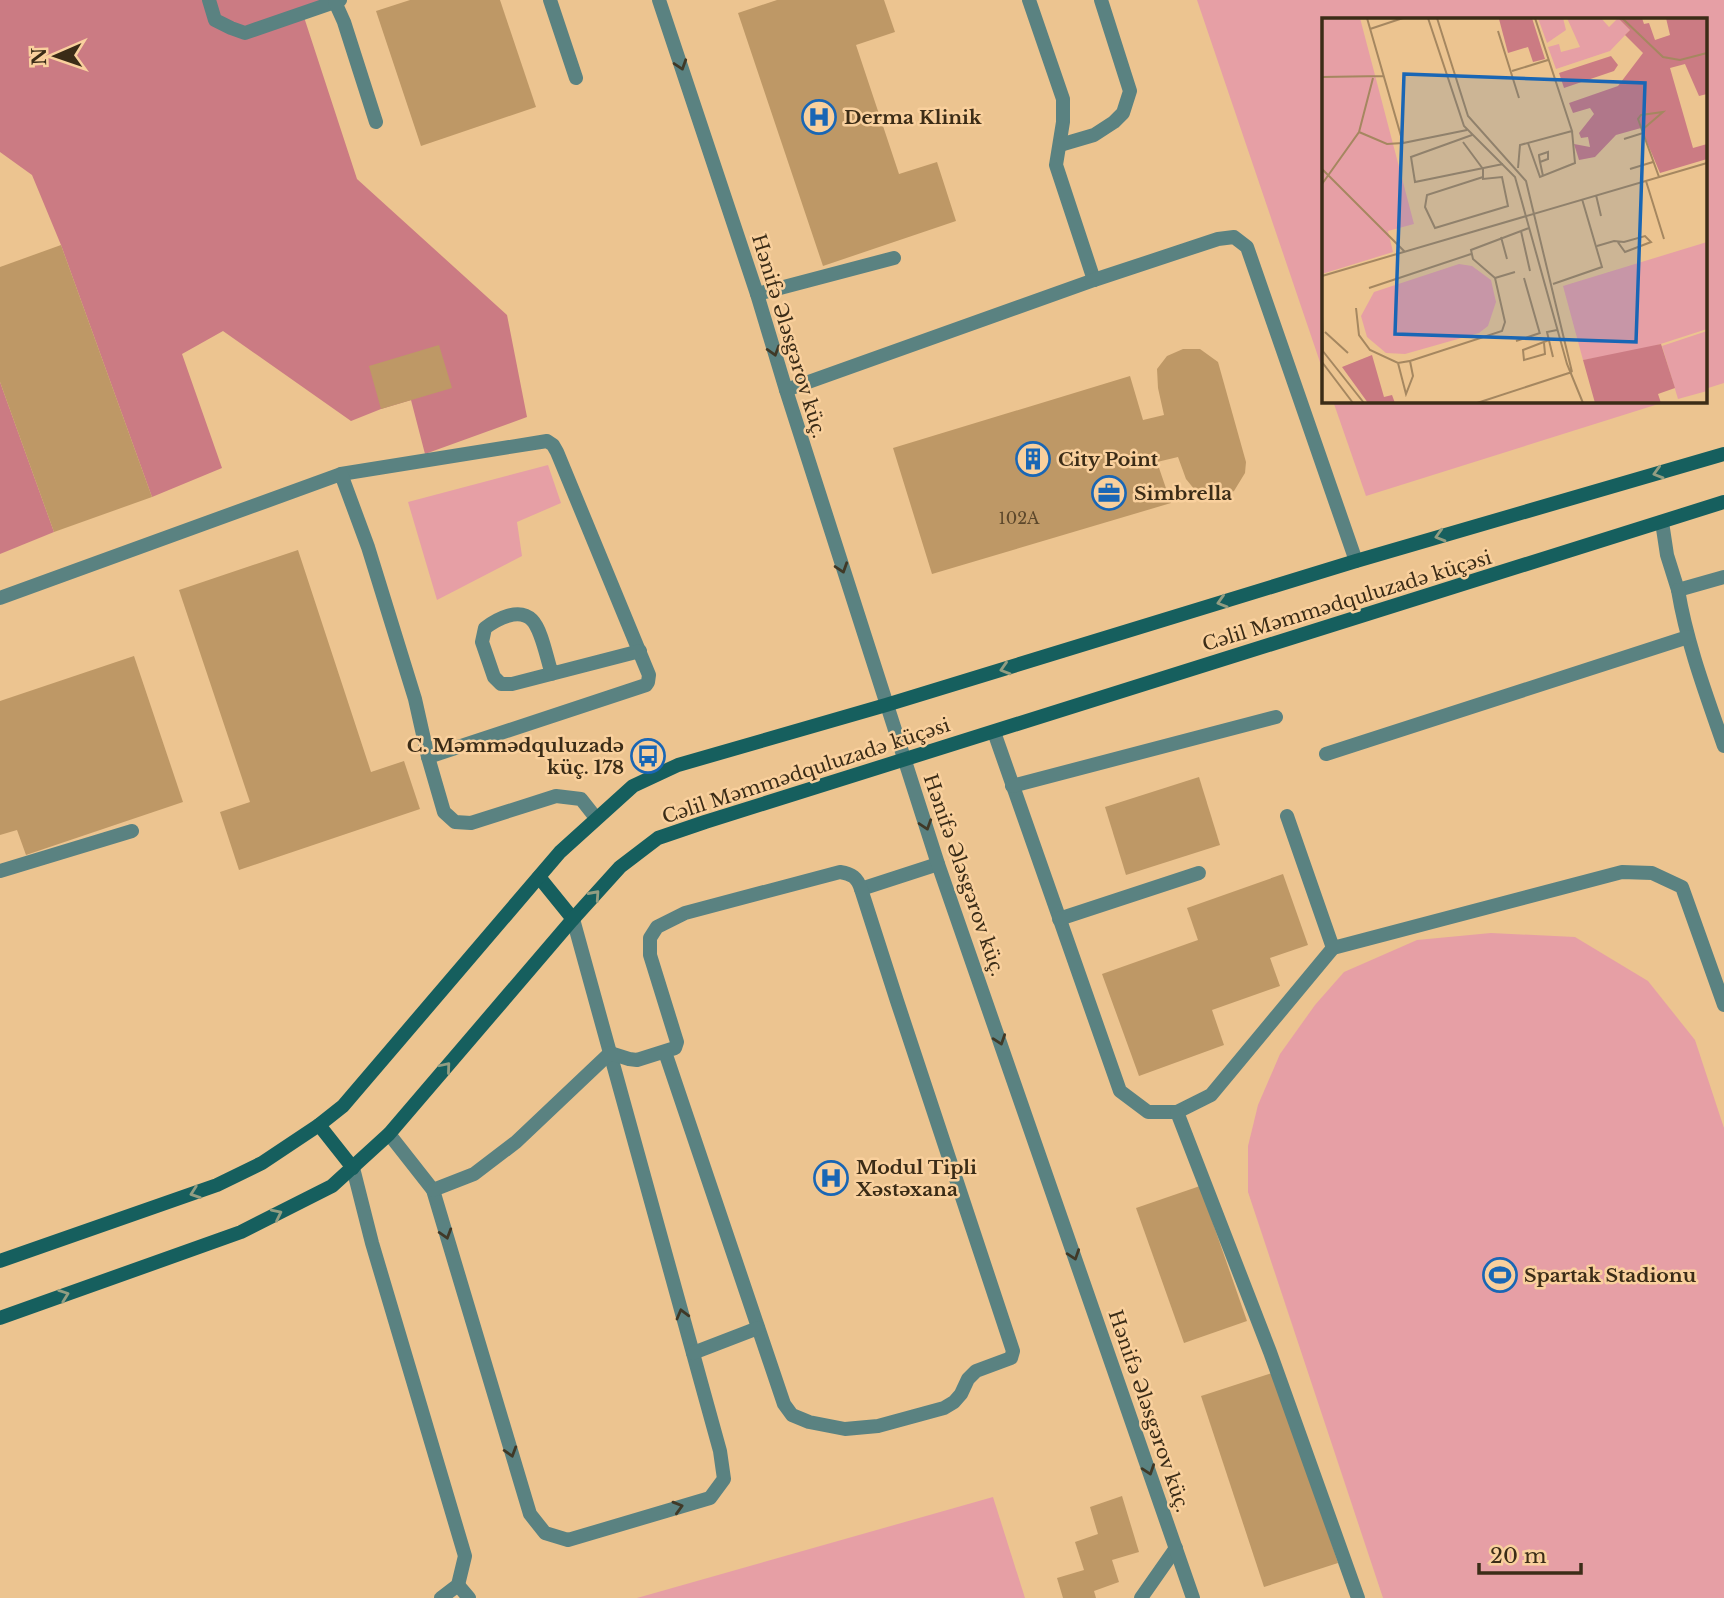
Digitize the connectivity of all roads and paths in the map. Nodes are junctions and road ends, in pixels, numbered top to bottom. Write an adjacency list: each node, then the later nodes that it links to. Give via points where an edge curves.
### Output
1 (209, 0): 7 (street, via 215,20 245,33)
2 (550, 0): 8 (street)
3 (659, 0): 13 (street, Hənifə Ələsgərov küç., one-way to 13)
4 (1029, 0): 10 (street, via 1063,99)
5 (1101, 0): 10 (street, via 1130,90 1123,113 1114,122 1094,135)
6 (338, 1): 7 (street); 9 (street)
7 (315, 4)
8 (576, 78)
9 (376, 122)
10 (1060, 145): 12 (street, via 1056,165)
11 (894, 258): 13 (street)
12 (1094, 281): 14 (street); 19 (street, via 1218,239 1234,237 1247,247)
13 (757, 294): 14 (street, Hənifə Ələsgərov küç., one-way to 14)
14 (786, 390): 26 (street, Hənifə Ələsgərov küç., one-way to 26)
15 (1724, 454): 19 (main road, Cəlil Məmmədquluzadə küçəsi, one-way to 19)
16 (341, 474): 22 (street); 24 (street, via 547,441 557,452); 31 (street, via 372,560)
17 (1724, 502): 18 (main road, Cəlil Məmmədquluzadə küçəsi)
18 (1662, 522): 21 (street); 28 (main road, Cəlil Məmmədquluzadə küçəsi)
19 (1356, 561): 26 (main road, Cəlil Məmmədquluzadə küçəsi, one-way to 26)
20 (1724, 577): 21 (street)
21 (1678, 590): 23 (street)
22 (0, 598)
23 (1688, 637): 29 (street); 30 (street)
24 (640, 651): 25 (street); 31 (street, via 649,675 646,685)
25 (552, 674): 25 (street, via 501,684 482,642 485,628 508,615 532,620)
26 (886, 705): 32 (street, Hənifə Ələsgərov küç.); 35 (main road, Cəlil Məmmədquluzadə küçəsi, via 678,765 633,786)
27 (1276, 717): 33 (street)
28 (994, 732): 32 (main road, Cəlil Məmmədquluzadə küçəsi); 33 (street)
29 (1724, 746)
30 (1326, 754)
31 (429, 757): 35 (street, via 444,813 455,822 471,823 556,796 581,799)
32 (905, 760): 37 (street, Hənifə Ələsgərov küç., one-way to 37); 42 (main road, Cəlil Məmmədquluzadə küçəsi, one-way to 32, via 620,867 658,838)
33 (1012, 786): 43 (street)
34 (1287, 816): 44 (street)
35 (596, 818): 40 (main road, Cəlil Məmmədquluzadə küçəsi)
36 (132, 831): 38 (street)
37 (938, 864): 41 (street); 57 (street, Hənifə Ələsgərov küç., one-way to 57)
38 (0, 871)
39 (1199, 873): 43 (street)
40 (539, 877): 42 (main road); 49 (main road, Cəlil Məmmədquluzadə küçəsi, via 343,1106)
41 (862, 889): 46 (street, via 851,874 840,872 685,913 657,926 650,939 650,955 677,1042); 55 (street, via 1013,1351 1011,1358 976,1371 961,1394 944,1408 878,1426 845,1429 792,1415)
42 (573, 919): 47 (street); 50 (main road, Cəlil Məmmədquluzadə küçəsi, one-way to 42)
43 (1059, 919): 48 (street, via 1120,1091 1148,1112)
44 (1333, 948): 45 (street, via 1622,872 1652,873 1682,887); 48 (street, via 1211,1095)
45 (1724, 1005)
46 (665, 1052): 47 (street, via 636,1060); 55 (street)
47 (610, 1053): 52 (street, via 516,1142 474,1174); 56 (street, one-way to 47)
48 (1177, 1112): 63 (street)
49 (319, 1125): 51 (main road); 53 (main road, Cəlil Məmmədquluzadə küçəsi, one-way to 53, via 262,1163 216,1185)
50 (389, 1134): 51 (main road, Cəlil Məmmədquluzadə küçəsi); 52 (street)
51 (353, 1168): 54 (main road, Cəlil Məmmədquluzadə küçəsi, one-way to 51, via 241,1232 332,1186); 58 (street, via 466,1556)
52 (433, 1190): 56 (street, one-way to 56, via 530,1514 545,1532 568,1539 710,1498 724,1479)
53 (0, 1261)
54 (0, 1318)
55 (758, 1328): 56 (street)
56 (693, 1353)
57 (1176, 1548): 61 (street); 62 (street, Hənifə Ələsgərov küç.)
58 (458, 1585): 59 (street); 60 (street)
59 (441, 1598)
60 (469, 1598)
61 (1141, 1598)
62 (1193, 1598)
63 (1358, 1598)

